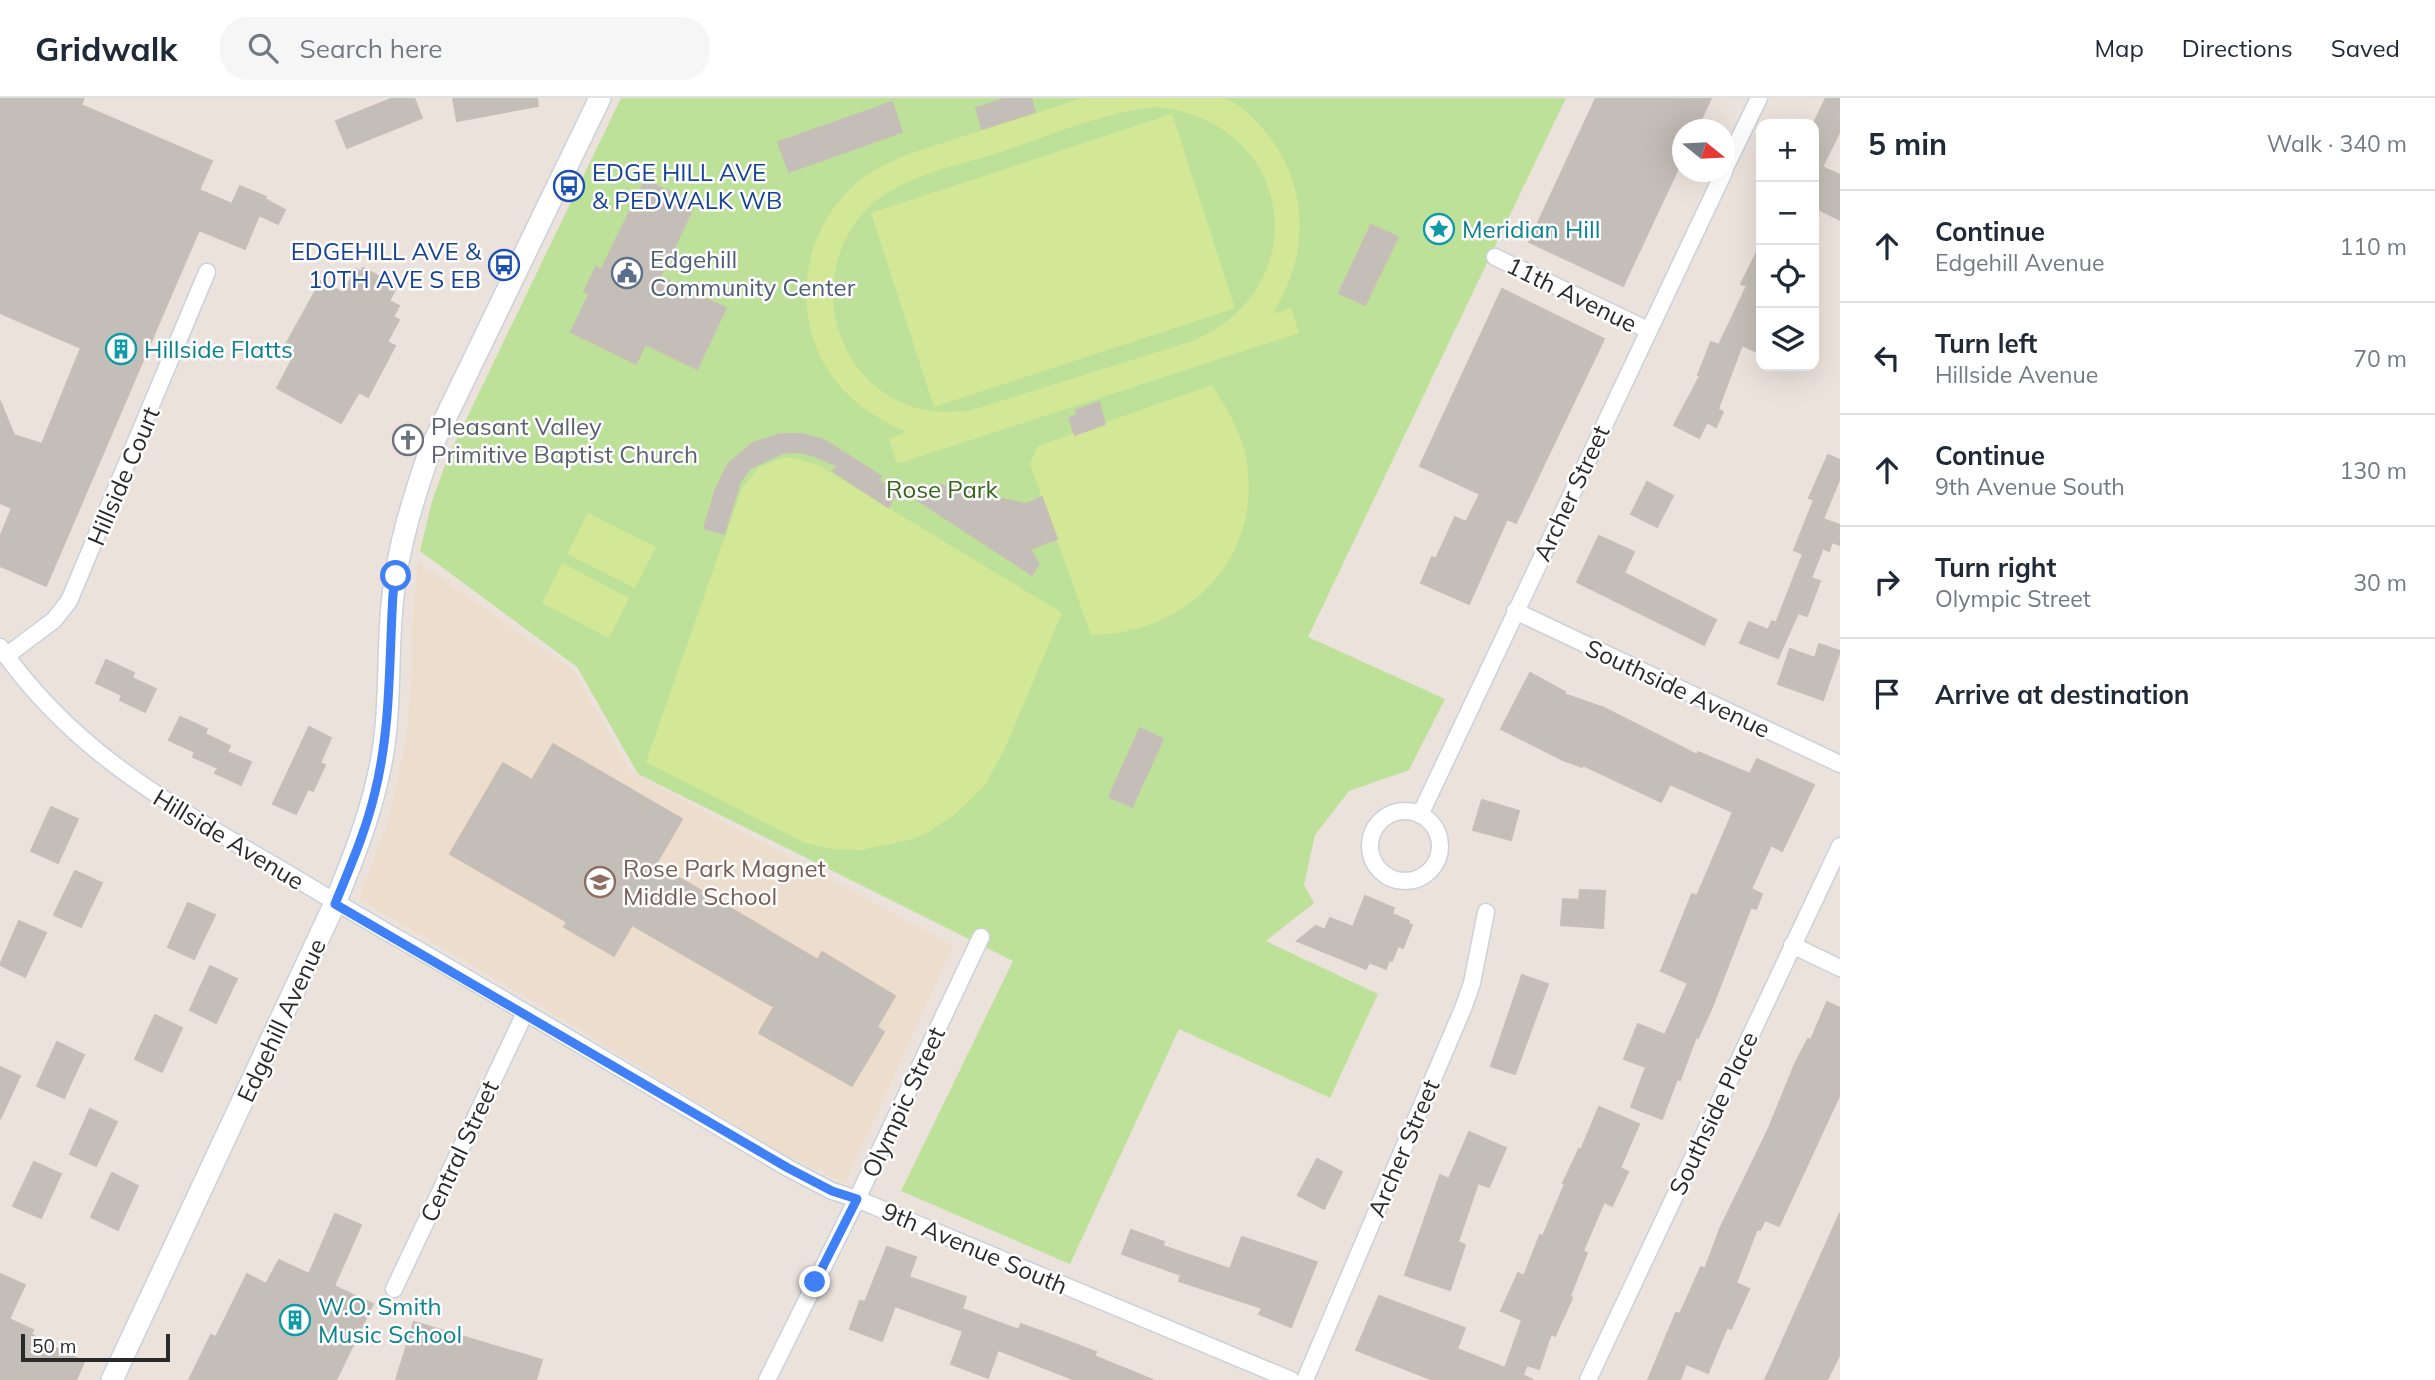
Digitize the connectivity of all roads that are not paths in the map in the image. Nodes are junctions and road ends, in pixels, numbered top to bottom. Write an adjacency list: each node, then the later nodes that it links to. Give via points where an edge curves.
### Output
1 (600, 98): 13 (street, Edgehill Avenue, via 430,450 417,487 393,594 387,713 376,790)
2 (1759, 98): 3 (street, Archer Street)
3 (1735, 148)
4 (1719, 182): 7 (street, Archer Street)
5 (1496, 257): 7 (street, 11th Avenue)
6 (207, 272): 9 (street, Hillside Court, via 69,601 54,620)
7 (1648, 330): 8 (street, Archer Street)
8 (1515, 611): 10 (street, Southside Avenue); 11 (street, Archer Street)
9 (3, 652): 13 (street, Hillside Avenue, via 43,701 119,770)
10 (1840, 764)
11 (1420, 815): 11 (street, via 1394,813 1374,831 1372,858 1389,878 1416,879 1436,862 1438,835)
12 (1840, 846): 16 (street, Southside Place)
13 (335, 904): 18 (street, Hillside Avenue); 21 (street, Edgehill Avenue)
14 (1486, 912): 24 (street, Archer Street, via 1464,1006)
15 (981, 937): 19 (street, Olympic Street)
16 (1792, 945): 17 (street); 25 (street, Southside Place)
17 (1840, 968)
18 (525, 1013): 19 (street, 9th Avenue South, via 788,1168); 20 (street, Central Street)
19 (857, 1199): 22 (street, Olympic Street); 23 (street, 9th Avenue South)
20 (394, 1289)
21 (112, 1380)
22 (767, 1380)
23 (1291, 1380)
24 (1305, 1380)
25 (1588, 1380)

